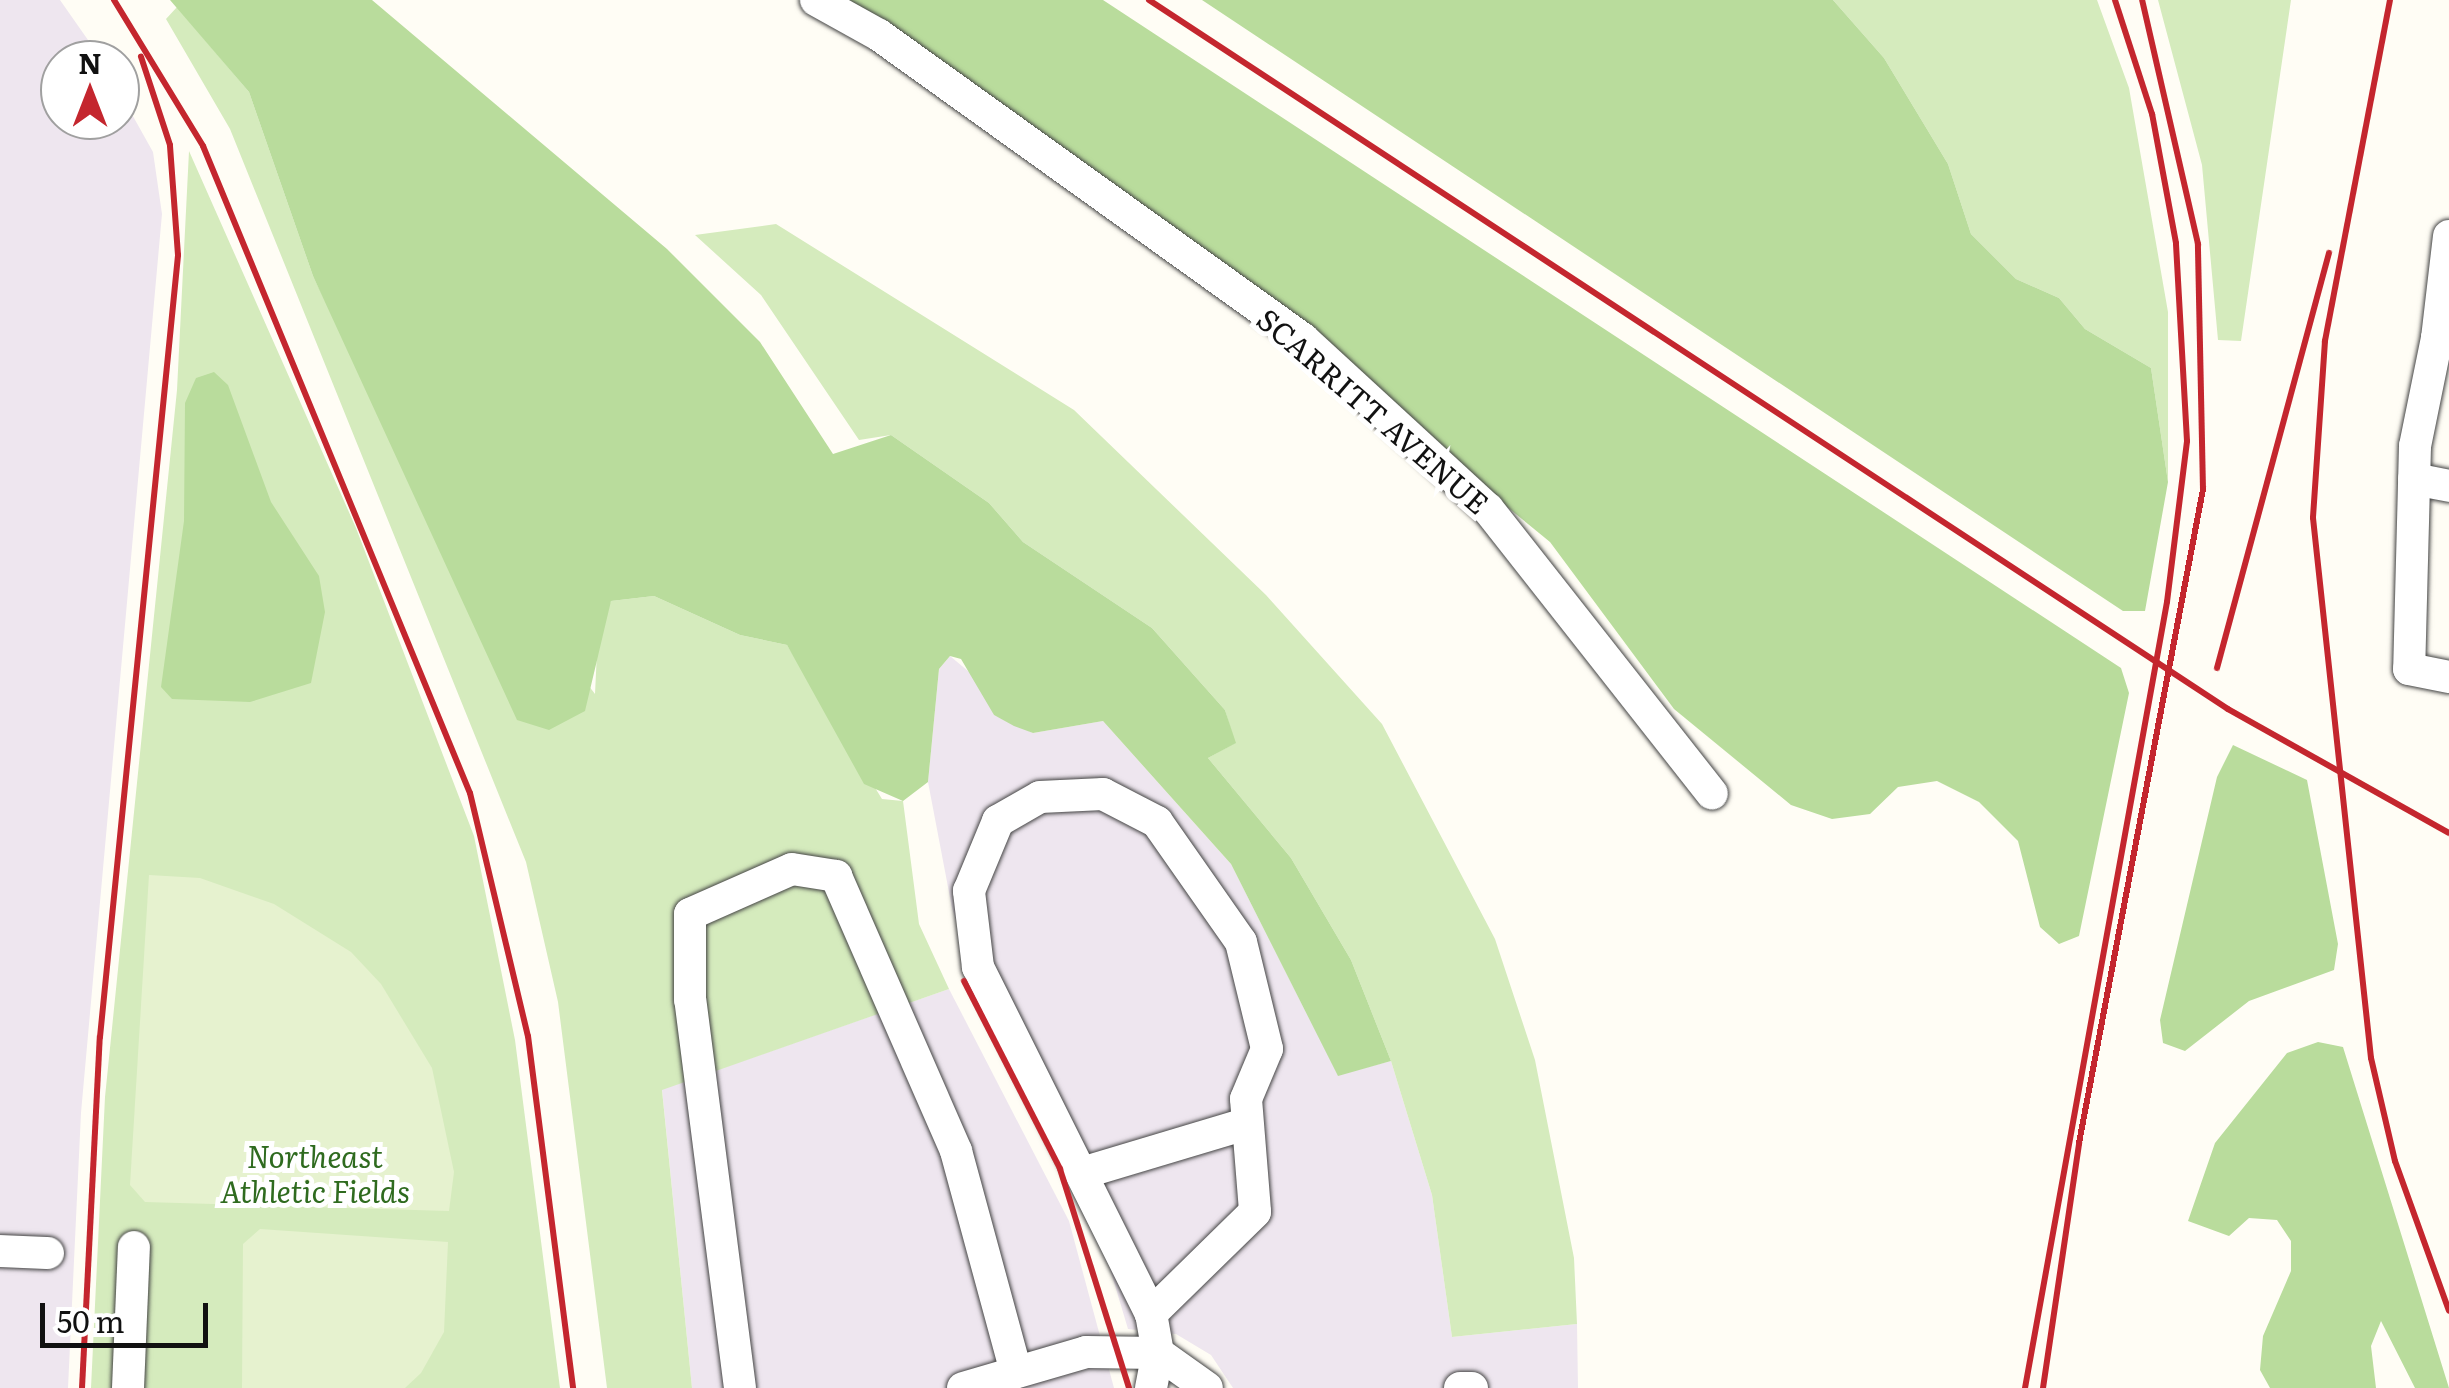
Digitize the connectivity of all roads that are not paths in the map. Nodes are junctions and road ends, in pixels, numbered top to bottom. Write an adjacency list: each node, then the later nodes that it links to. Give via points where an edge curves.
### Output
1 (816, 0): 7 (lane, SCARRITT AVENUE, via 878,34 1302,339 1488,508)
2 (2449, 236): 3 (lane)
3 (2443, 339): 4 (lane)
4 (2414, 479): 5 (lane); 6 (lane, via 2409,668)
5 (2449, 486)
6 (2449, 677)
7 (1712, 794)
8 (1246, 1124): 9 (lane); 9 (lane, via 1267,1049 1241,942 1157,822 1103,794 1040,797 998,821 969,891 971,910 978,968); 13 (lane, via 1255,1212)
9 (1082, 1173): 13 (lane)
10 (134, 1247): 16 (lane)
11 (0, 1251): 12 (lane)
12 (48, 1253)
13 (1151, 1314): 14 (lane)
14 (1158, 1353): 15 (lane, via 1086,1352); 19 (lane); 20 (lane)
15 (1016, 1372): 17 (lane, via 956,1151 836,876 792,869 690,914 690,1000); 18 (lane)
16 (128, 1388)
17 (740, 1388)
18 (963, 1388)
19 (1152, 1388)
20 (1206, 1388)
21 (1460, 1388): 22 (lane)
22 (1472, 1388)

